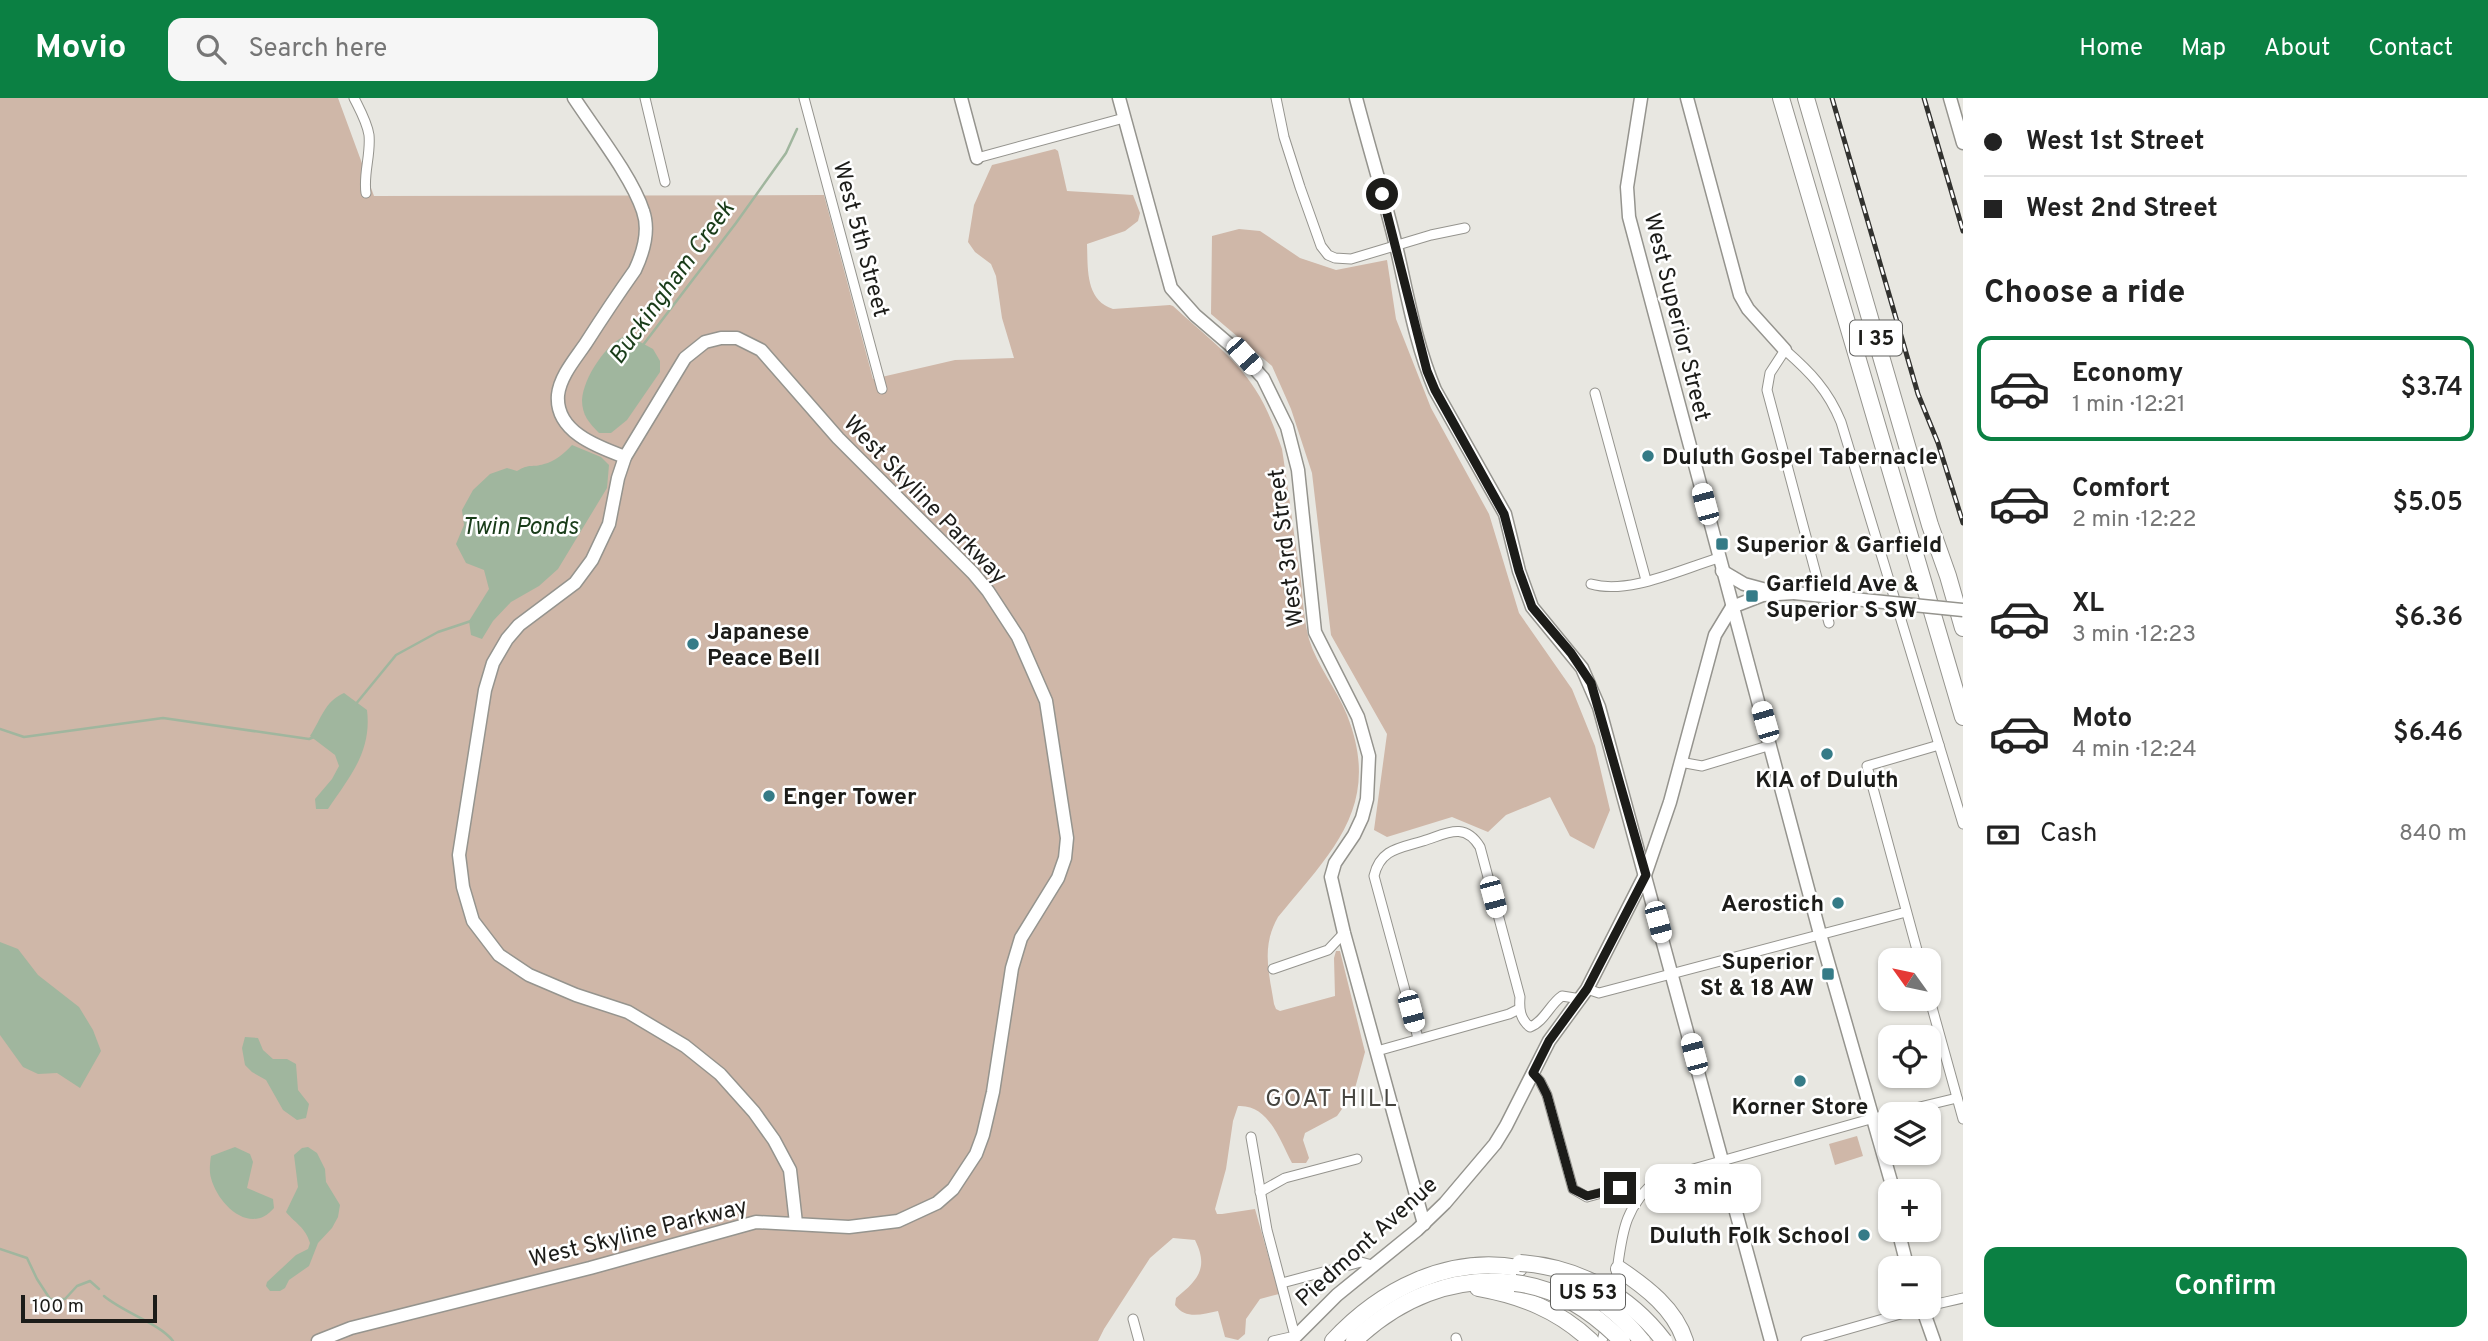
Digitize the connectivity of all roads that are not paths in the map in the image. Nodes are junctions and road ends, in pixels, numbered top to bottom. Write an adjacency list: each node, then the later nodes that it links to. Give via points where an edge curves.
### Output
1 (354, 98): 18 (street, via 369,136)
2 (574, 98): 24 (street, via 631,185 646,230 635,270 565,375 558,395 563,419 584,440)
3 (645, 98): 17 (street)
4 (804, 98): 22 (street, West 5th Street)
5 (961, 98): 16 (street)
6 (1118, 98): 14 (street, West 3rd Street)
7 (1276, 98): 20 (street, via 1284,137 1328,255 1346,259)
8 (1356, 98): 20 (street)
9 (1641, 98): 25 (street, West Superior Street, via 1627,187 1629,217)
10 (1687, 98): 21 (street, via 1740,295)
11 (1781, 98): 33 (highway, I 35)
12 (1806, 98): 32 (highway, I 35)
13 (1950, 98): 15 (street)
14 (1124, 118): 16 (street); 40 (street, West 3rd Street, via 1171,288 1263,378 1287,427 1298,470 1315,632 1358,717 1369,756 1362,818 1331,877)
15 (1963, 142)
16 (977, 158)
17 (665, 182)
18 (366, 193)
19 (1465, 228): 20 (street)
20 (1396, 247): 38 (street, via 1420,353 1435,390 1504,514 1532,607 1591,683)
21 (1785, 350): 31 (street, via 1770,373 1767,390); 34 (street, via 1820,382 1834,404)
22 (882, 389)
23 (1595, 393): 26 (street)
24 (625, 457): 60 (street, West Skyline Parkway, via 609,524 592,559 575,583 519,625 494,663 485,690 459,855 463,887 473,921 499,955 529,975 628,1012 685,1046 720,1074 754,1112 790,1170); 60 (street, West Skyline Parkway, via 693,349 721,338 748,342 771,359 838,438 981,582 1018,637 1046,701 1063,802 1065,858 1018,948 993,1092 976,1154 936,1203 898,1221 849,1227)
25 (1721, 564): 26 (street); 28 (street, via 1744,584); 29 (street, West Superior Street)
26 (1646, 580): 27 (street, via 1612,588)
27 (1591, 584)
28 (1777, 593): 29 (street); 30 (street, bridge)
29 (1732, 607): 35 (street, West Superior Street); 36 (street, Piedmont Avenue, via 1715,635)
30 (1963, 610)
31 (1829, 623)
32 (1963, 628)
33 (1963, 717)
34 (1939, 745): 37 (street); 39 (street, via 1867,766)
35 (1771, 746): 36 (street, via 1702,766); 41 (street, West Superior Street)
36 (1680, 762): 38 (street, Piedmont Avenue)
37 (1963, 824)
38 (1646, 875): 44 (street); 45 (street, Piedmont Avenue)
39 (1906, 912): 41 (street); 42 (street)
40 (1344, 933): 43 (street, via 1328,950); 49 (street, West 3rd Street)
41 (1820, 934): 44 (street); 52 (street, West Superior Street)
42 (1916, 948)
43 (1273, 969)
44 (1672, 973): 45 (street); 56 (street)
45 (1584, 994): 46 (street, via 1562,996 1530,1027); 50 (street, Piedmont Avenue, via 1549,1041)
46 (1519, 1009): 48 (street); 48 (street, via 1520,997 1480,847 1468,834 1453,831 1395,848 1380,861 1374,876)
47 (1933, 1012): 51 (street)
48 (1418, 1038): 49 (street)
49 (1377, 1051): 61 (street, West 3rd Street)
50 (1533, 1073): 59 (street, via 1547,1095 1573,1189 1587,1196 1620,1188); 61 (street, Piedmont Avenue, via 1495,1144)
51 (1957, 1098): 52 (street); 53 (street)
52 (1874, 1118): 56 (street); 57 (street, West Superior Street)
53 (1963, 1119)
54 (1251, 1138): 58 (street)
55 (1357, 1159): 58 (street, via 1281,1180)
56 (1723, 1160): 59 (street, via 1658,1179); 84 (street)
57 (1890, 1179)
58 (1260, 1192): 65 (street)
59 (1636, 1200): 63 (street, via 1625,1224)
60 (796, 1223): 73 (street, West Skyline Parkway, via 756,1222 707,1234 351,1328)
61 (1424, 1224): 62 (street, Piedmont Avenue)
62 (1372, 1265): 65 (street, via 1361,1262); 72 (street, Piedmont Avenue)
63 (1619, 1269): 79 (street); 83 (highway, via 1661,1302)
64 (1516, 1277): 67 (highway, US 53); 67 (highway, via 1496,1261 1461,1263 1421,1274); 78 (highway, via 1541,1305); 80 (highway, US 53, bridge, via 1574,1302); 81 (highway, US 53, bridge, via 1558,1278 1584,1290 1614,1310); 82 (highway, bridge, via 1558,1269 1602,1286 1650,1323)
65 (1282, 1283): 72 (street)
66 (1963, 1297): 68 (street)
67 (1395, 1299): 76 (highway, US 53, via 1360,1314); 77 (highway, US 53)
68 (1941, 1303)
69 (1133, 1319): 74 (street)
70 (1882, 1319): 85 (street)
71 (1928, 1319): 86 (street)
72 (1294, 1339): 75 (street)
73 (318, 1341)
74 (1139, 1341)
75 (1273, 1341)
76 (1333, 1341)
77 (1354, 1341)
78 (1591, 1341)
79 (1602, 1341)
80 (1622, 1341)
81 (1642, 1341)
82 (1664, 1341)
83 (1685, 1341)
84 (1771, 1341)
85 (1806, 1341)
86 (1934, 1341)

